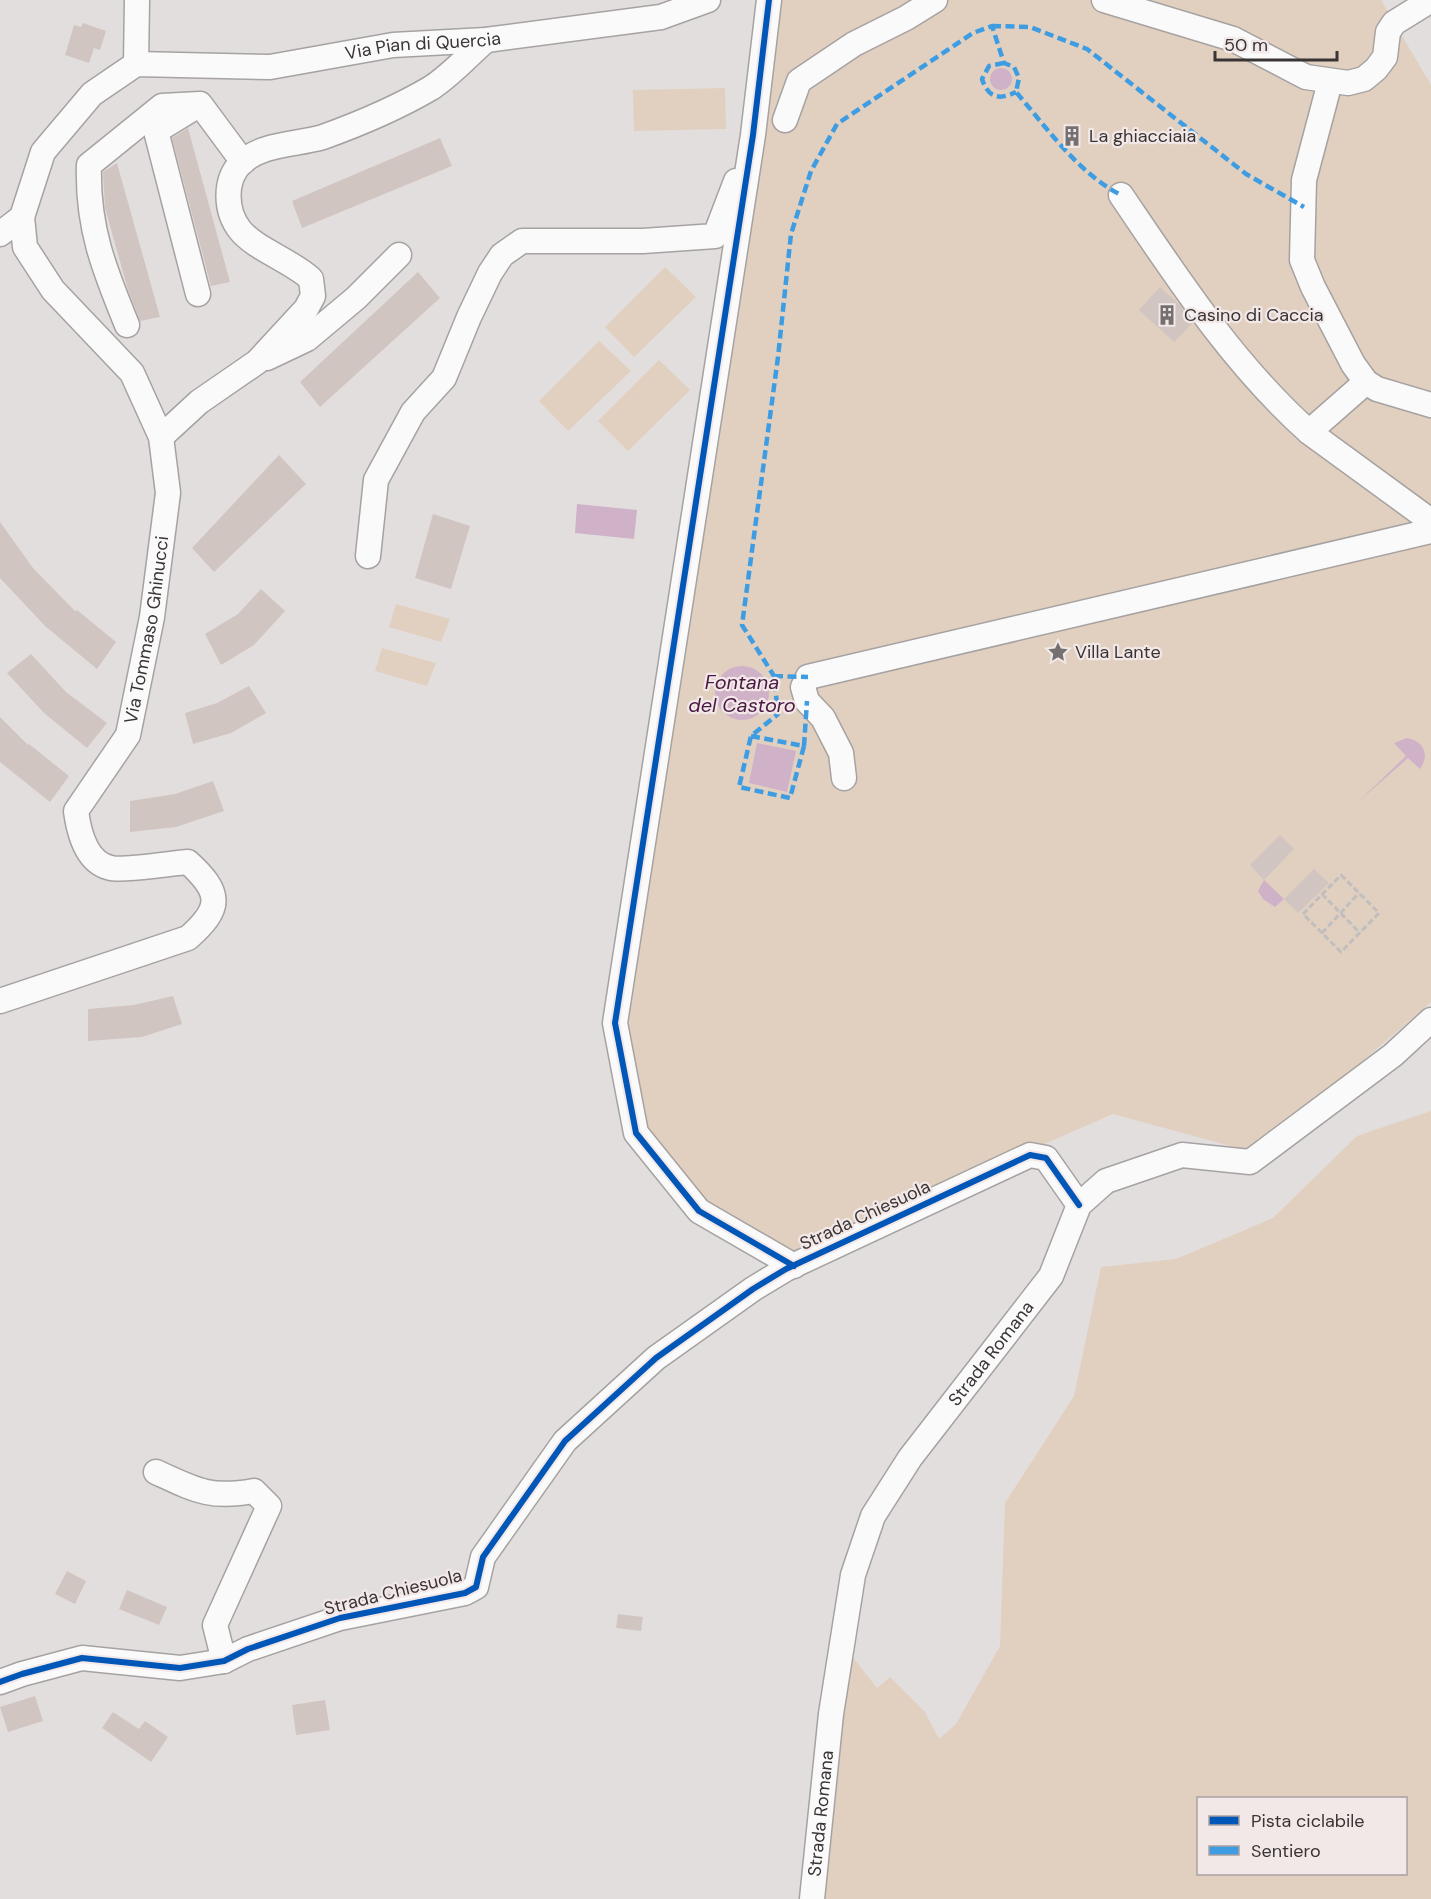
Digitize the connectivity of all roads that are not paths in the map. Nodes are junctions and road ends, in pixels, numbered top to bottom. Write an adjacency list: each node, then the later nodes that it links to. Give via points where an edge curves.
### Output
1 (136, 0): 8 (street)
2 (708, 0): 7 (street, Via Pian di Quercia, via 661,17)
3 (769, 0): 12 (street)
4 (935, 0): 11 (street, via 854,44 799,81)
5 (1104, 0): 9 (street, via 1233,39 1306,77)
6 (1431, 0): 9 (street, via 1394,23 1388,32 1384,57 1364,79)
7 (486, 40): 8 (street, Via Pian di Quercia, via 393,45 270,67); 13 (street, via 432,87 384,112 321,137 265,149)
8 (136, 64): 15 (street, via 92,94 43,152)
9 (1330, 82): 21 (street, via 1304,180 1302,260 1353,364)
10 (200, 104): 13 (street); 18 (street, via 156,131); 19 (street, via 162,106 89,165 88,199 100,261)
11 (785, 120)
12 (753, 135): 27 (street, via 715,236 643,241 522,241 502,255 473,308 444,378 412,412 376,480); 32 (street, via 615,1023 636,1133 699,1211)
13 (243, 162): 20 (street, via 232,173 228,193 240,231 299,268 311,279 313,296 306,309)
14 (1121, 195): 23 (street, via 1217,335)
15 (22, 217): 16 (street); 24 (street, Via Tommaso Ghinucci, via 25,247 53,290 132,373)
16 (0, 234)
17 (399, 255): 20 (street, via 307,339)
18 (198, 294)
19 (127, 325)
20 (257, 362): 24 (street, via 199,402)
21 (1366, 382): 22 (street); 23 (street)
22 (1431, 405)
23 (1309, 432): 25 (street)
24 (161, 437): 29 (street, Via Tommaso Ghinucci, via 168,493 152,617 128,735 76,811 79,836 92,856 111,868 188,862 205,878 214,899 209,920 188,938)
25 (1431, 521)
26 (1431, 531): 28 (street, via 808,677 803,687 807,701 823,717 841,753)
27 (368, 556)
28 (844, 778)
29 (0, 1000)
30 (1431, 1020): 31 (street, Strada Romana, via 1393,1055 1250,1162 1182,1155 1106,1181)
31 (1079, 1205): 32 (street, Strada Chiesuola, via 1046,1158 1030,1155); 36 (street, Strada Romana, via 1051,1276 910,1458 873,1516 849,1598 831,1714)
32 (794, 1266): 34 (street, Strada Chiesuola, via 753,1289 656,1359 566,1441 483,1557 476,1587 465,1593 340,1618)
33 (156, 1472): 34 (street, via 200,1492 226,1496 254,1491 269,1506 215,1625)
34 (224, 1660): 35 (street, Strada Chiesuola, via 180,1668 82,1658)
35 (0, 1682)
36 (812, 1899)

